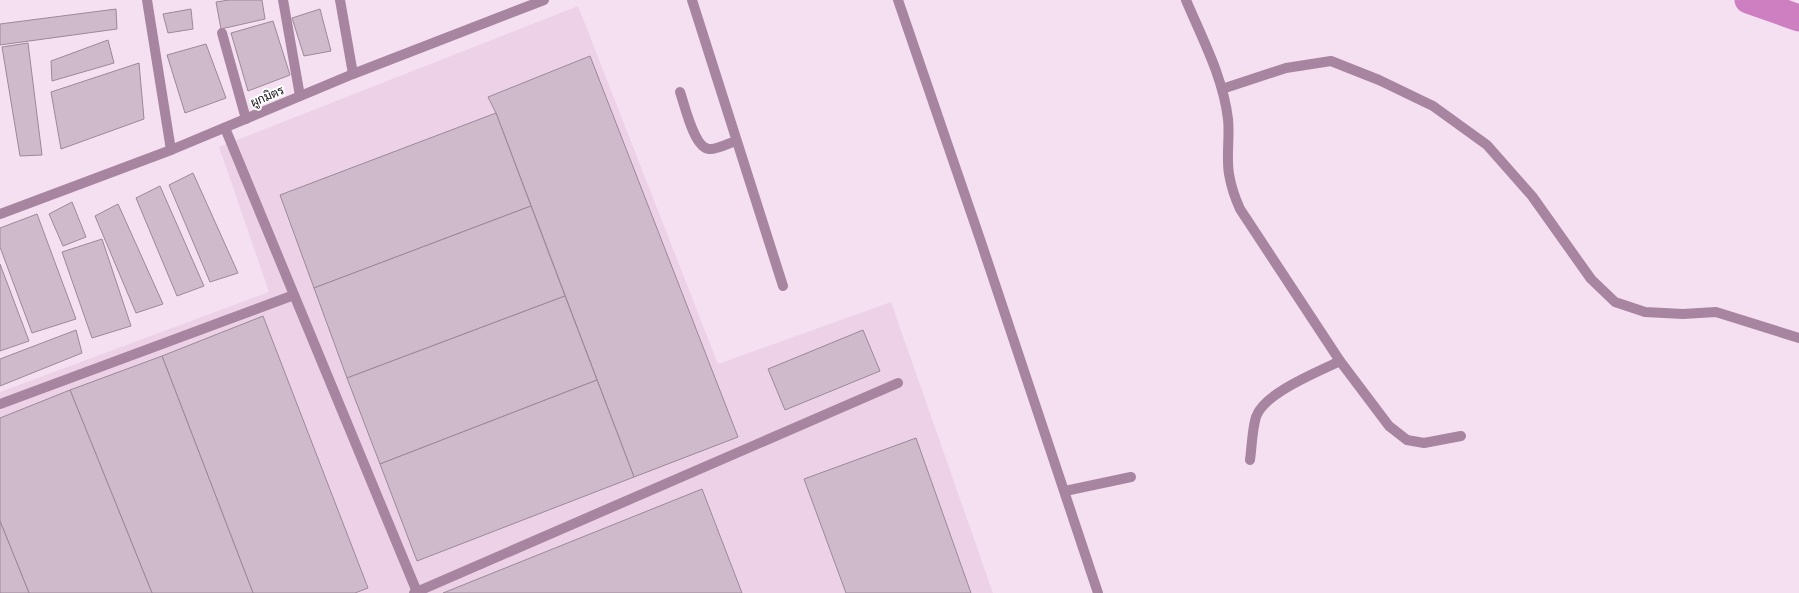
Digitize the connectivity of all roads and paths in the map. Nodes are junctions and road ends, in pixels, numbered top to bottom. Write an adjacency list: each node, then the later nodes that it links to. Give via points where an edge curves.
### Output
1 (147, 0): 16 (street)
2 (283, 0): 12 (street)
3 (340, 0): 9 (street)
4 (544, 0): 9 (street, ผูกมิตร)
5 (692, 0): 15 (street)
6 (898, 0): 27 (street)
7 (1186, 0): 10 (street)
8 (222, 32): 13 (street)
9 (353, 74): 12 (street, ผูกมิตร)
10 (1222, 89): 20 (street, via 1286,68 1332,61 1380,80 1432,106 1487,145 1532,196 1591,279 1615,302 1645,312 1716,312); 21 (street, via 1228,118 1229,173 1232,191 1240,209)
11 (680, 92): 15 (street, via 697,141 703,148 710,150)
12 (300, 96): 13 (street, ผูกมิตร)
13 (246, 119): 14 (street, ผูกมิตร)
14 (225, 128): 16 (street, ผูกมิตร); 19 (street)
15 (736, 140): 18 (street)
16 (171, 150): 17 (street, ผูกมิตร)
17 (0, 214)
18 (783, 286)
19 (294, 294): 23 (street); 28 (street)
20 (1799, 338)
21 (1340, 361): 24 (street, via 1389,426 1407,440 1424,443); 25 (street, via 1275,394 1265,402 1256,416)
22 (898, 383): 28 (street)
23 (0, 404)
24 (1461, 436)
25 (1250, 460)
26 (1131, 477): 27 (street)
27 (1065, 491): 29 (street)
28 (416, 592)
29 (1098, 593)

